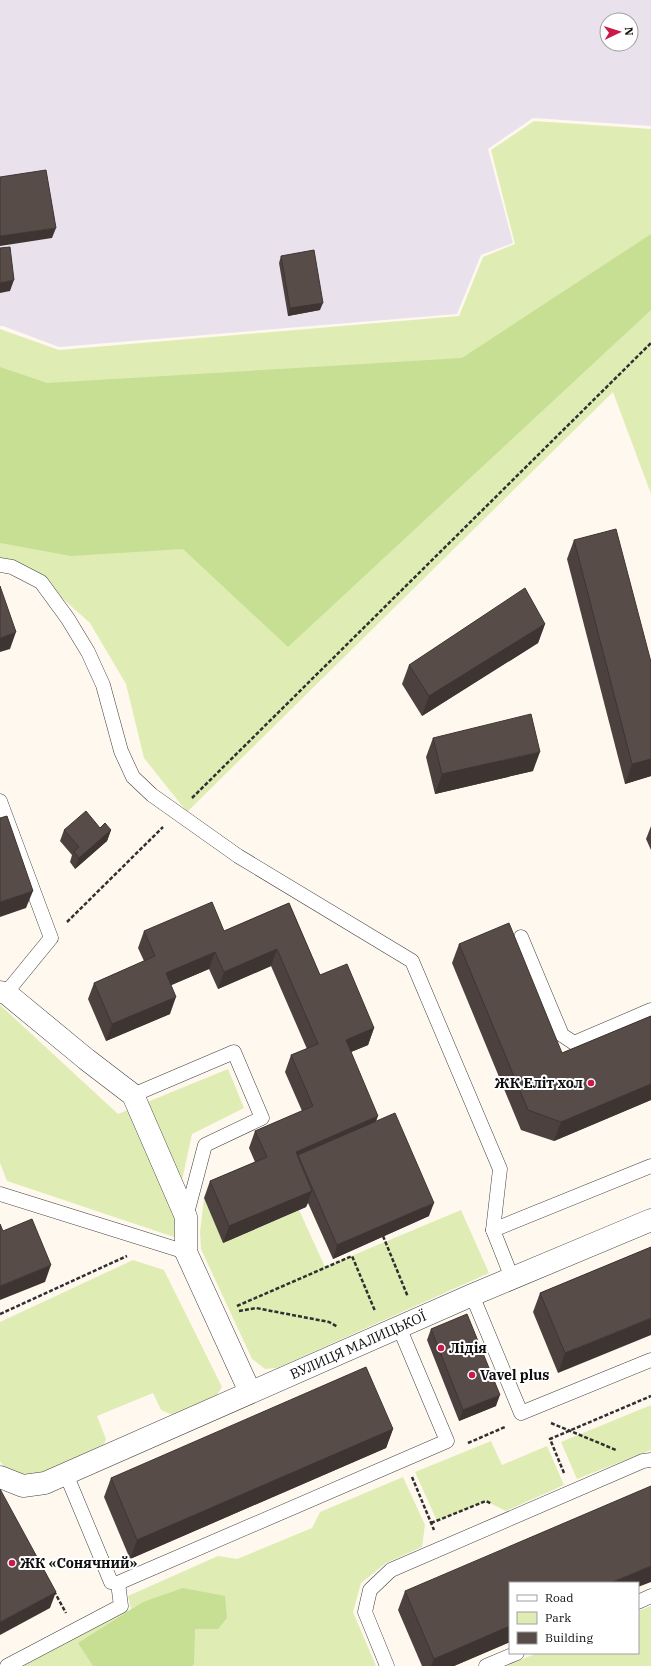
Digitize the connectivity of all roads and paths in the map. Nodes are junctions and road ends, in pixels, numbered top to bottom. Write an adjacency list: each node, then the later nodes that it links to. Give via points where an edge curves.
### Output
1 (651, 343): 4 (path)
2 (0, 565): 4 (lane, via 12,567 41,582 68,619 103,684 121,751 133,777)
3 (0, 801): 6 (lane)
4 (177, 813): 6 (path); 14 (lane, via 238,856 412,961 500,1169)
5 (521, 937): 8 (lane, via 562,1035 574,1043)
6 (51, 938): 7 (lane)
7 (3, 992): 9 (street)
8 (651, 1010)
9 (133, 1095): 12 (street); 12 (lane, via 234,1052 262,1118 205,1146)
10 (651, 1166): 14 (lane)
11 (0, 1194): 16 (lane)
12 (186, 1217): 16 (street)
13 (651, 1220): 18 (street, ВУЛИЦЯ МАЛИЦЬКОЇ)
14 (493, 1230): 18 (lane)
15 (384, 1236): 22 (path)
16 (186, 1252): 21 (street)
17 (132, 1254): 20 (path)
18 (512, 1278): 19 (street, ВУЛИЦЯ МАЛИЦЬКОЇ)
19 (472, 1295): 22 (street, ВУЛИЦЯ МАЛИЦЬКОЇ); 23 (lane, via 521,1413)
20 (0, 1314)
21 (215, 1316): 22 (path, via 256,1308); 22 (path, via 352,1256); 24 (street)
22 (392, 1331): 24 (street, ВУЛИЦЯ МАЛИЦЬКОЇ); 34 (lane, via 447,1441)
23 (651, 1360)
24 (250, 1392): 29 (street, ВУЛИЦЯ МАЛИЦЬКОЇ)
25 (651, 1396): 27 (path)
26 (547, 1421): 27 (path)
27 (568, 1430): 28 (path); 32 (path, via 550,1439)
28 (647, 1461): 32 (lane)
29 (66, 1474): 31 (street, ВУЛИЦЯ МАЛИЦЬКОЇ, via 45,1483 23,1486); 34 (lane, via 111,1582)
30 (411, 1475): 33 (path)
31 (0, 1477)
32 (572, 1492): 33 (lane)
33 (442, 1548): 41 (lane, via 391,1570 370,1590 365,1612)
34 (118, 1583): 40 (lane, via 121,1606)
35 (51, 1585): 38 (path)
36 (651, 1596): 37 (lane)
37 (639, 1602)
38 (69, 1618)
39 (515, 1654): 42 (lane)
40 (8, 1666)
41 (387, 1666)
42 (486, 1666)

